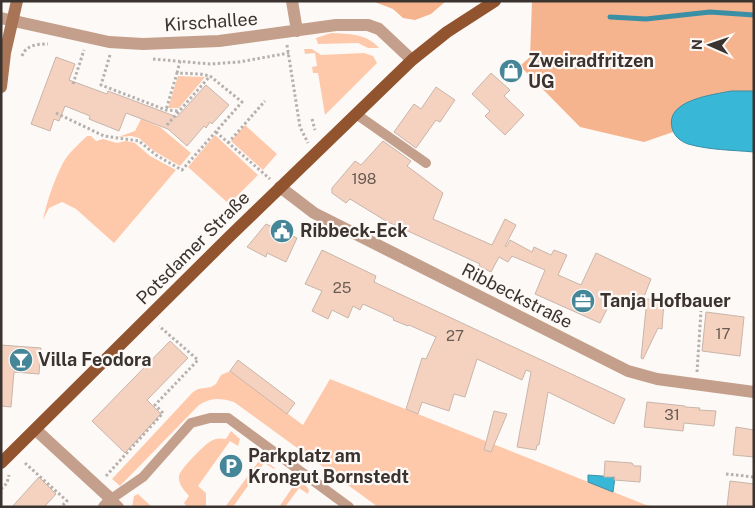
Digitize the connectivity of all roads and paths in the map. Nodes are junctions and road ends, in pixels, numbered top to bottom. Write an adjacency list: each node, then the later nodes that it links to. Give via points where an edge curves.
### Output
1 (17, 1): 4 (street)
2 (292, 1): 5 (street)
3 (496, 1): 8 (main road, Potsdamer Straße, via 447,32)
4 (7, 19): 5 (street, Kirschallee, via 109,42 142,44 219,41); 13 (street)
5 (291, 31): 8 (street, Kirschallee, via 368,25 379,29); 24 (path, via 300,127)
6 (84, 50): 12 (path)
7 (110, 54): 15 (path, via 101,85)
8 (412, 60): 18 (main road, Potsdamer Straße)
9 (180, 62): 10 (path)
10 (177, 73): 11 (path); 15 (path)
11 (210, 76): 16 (path); 22 (path, via 242,102)
12 (73, 84)
13 (1, 87)
14 (265, 101): 23 (path)
15 (166, 110): 16 (path)
16 (179, 111): 20 (path)
17 (56, 113): 22 (path, via 104,136 139,140 156,155 182,170)
18 (356, 114): 24 (main road, Potsdamer Straße); 25 (lane)
19 (312, 119): 21 (path)
20 (167, 125)
21 (315, 130)
22 (216, 132): 23 (path)
23 (228, 142): 26 (path)
24 (314, 154): 27 (main road, Potsdamer Straße)
25 (426, 163)
26 (263, 173)
27 (280, 187): 29 (main road, Potsdamer Straße); 30 (street, Ribbeckstraße, via 314,213 613,364 642,376)
28 (701, 311): 30 (path)
29 (148, 317): 32 (main road, Potsdamer Straße); 38 (path, via 198,360 155,406 163,414)
30 (696, 385): 31 (street, Ribbeckstraße)
31 (754, 392)
32 (36, 430): 33 (main road, Potsdamer Straße); 38 (street)
33 (1, 463)
34 (25, 463): 41 (path, via 67,501)
35 (726, 474): 36 (path)
36 (754, 477)
37 (7, 483): 39 (path)
38 (97, 486): 40 (street)
39 (1, 489)
40 (111, 504): 42 (lane, via 143,477 191,423 228,418)
41 (61, 507)
42 (349, 507)

